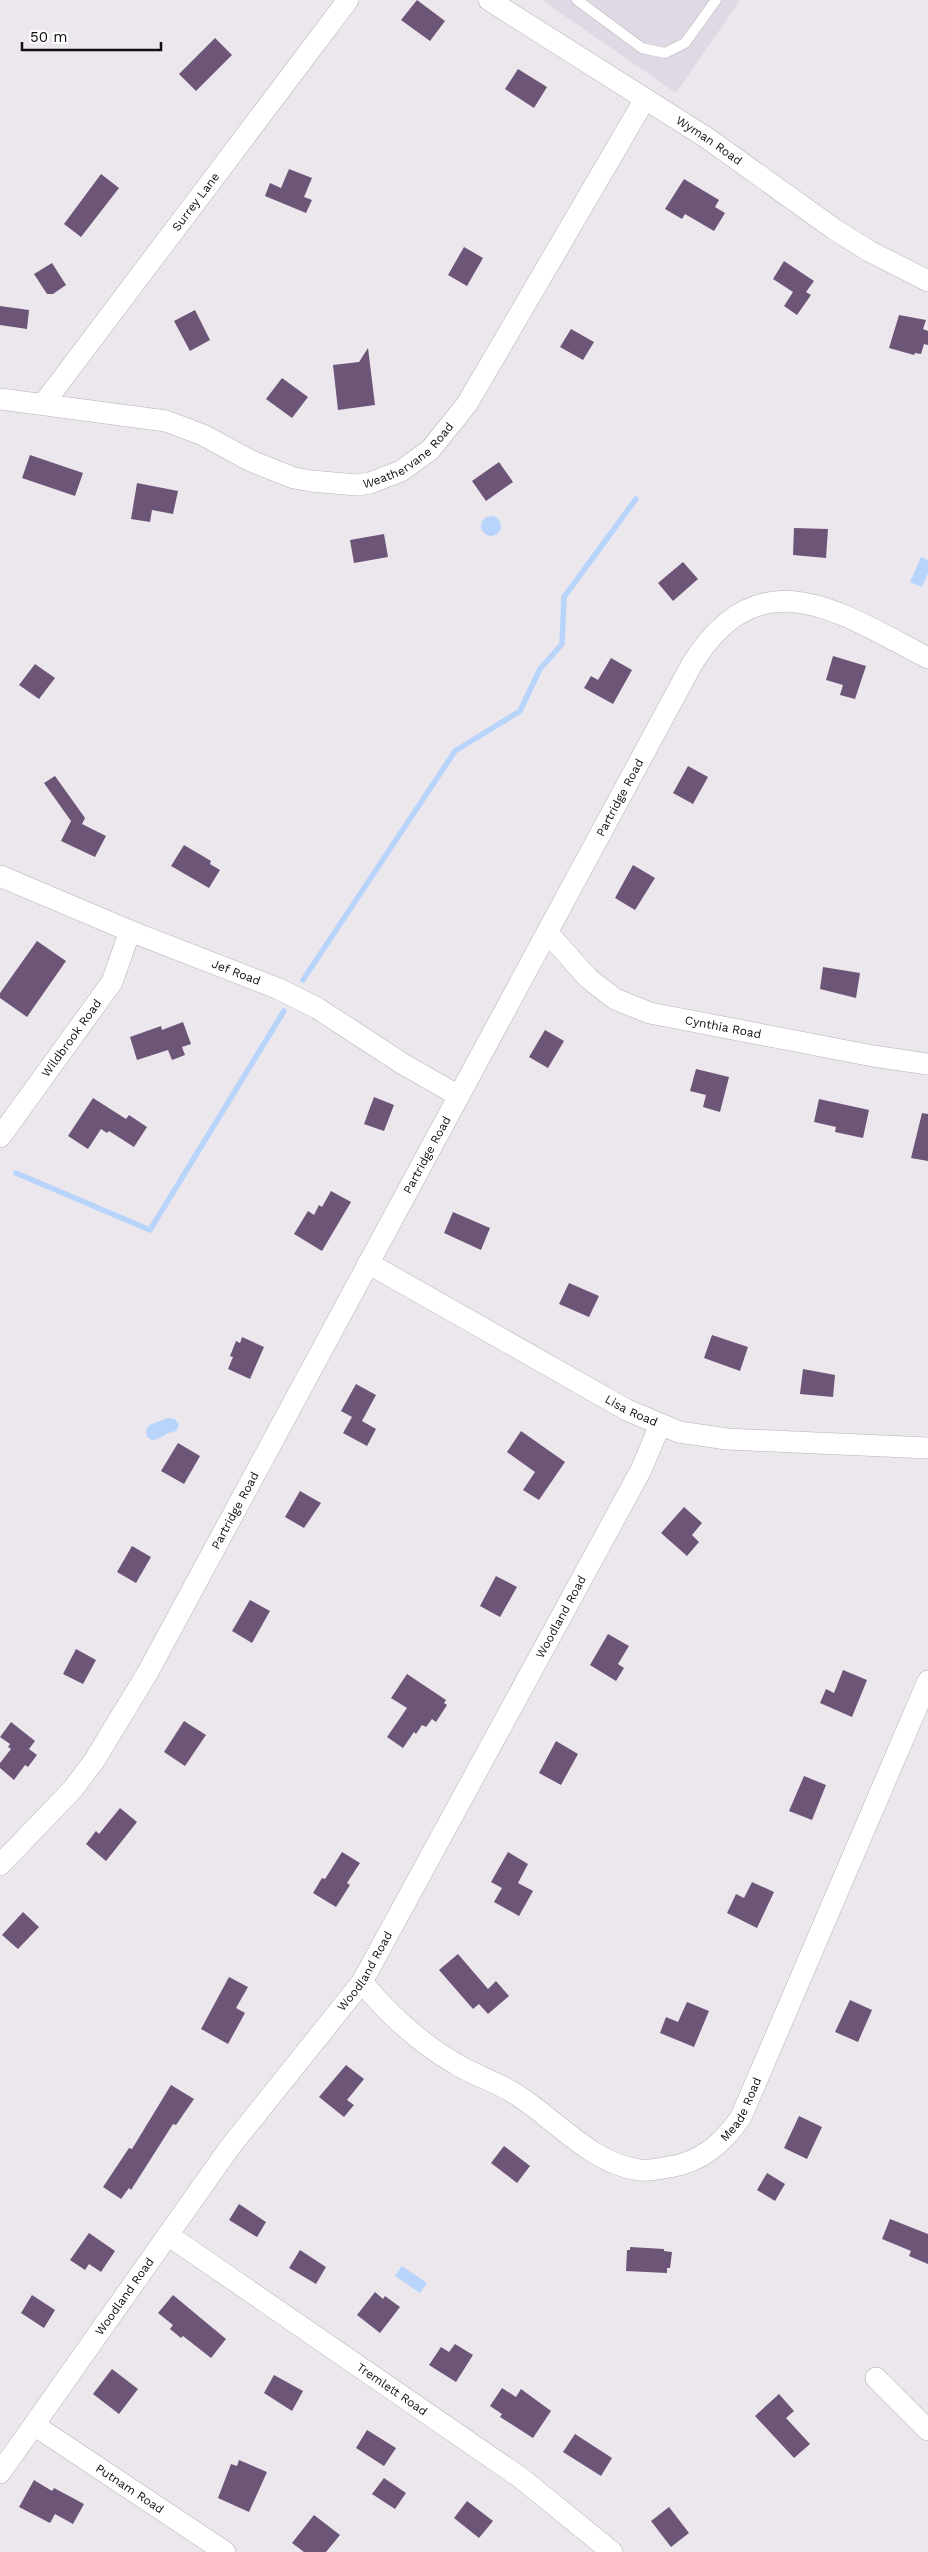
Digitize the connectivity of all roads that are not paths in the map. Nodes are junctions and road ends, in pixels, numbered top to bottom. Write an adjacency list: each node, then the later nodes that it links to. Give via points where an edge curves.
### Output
1 (348, 0): 8 (street, Surrey Lane)
2 (489, 0): 5 (street, Wyman Road)
3 (577, 0): 4 (lane, via 642,48 665,53 685,43)
4 (716, 0)
5 (645, 99): 6 (street, Wyman Road, via 707,138 834,229); 8 (street, Weathervane Road, via 467,404 430,450 401,471 357,485 294,478 166,421)
6 (928, 281)
7 (0, 399): 8 (street, Weathervane Road)
8 (44, 403)
9 (928, 658): 12 (street, Partridge Road, via 839,613 801,601 766,603 729,620 707,640 692,664)
10 (0, 876): 11 (street, Jef Road)
11 (130, 931): 14 (street, Jef Road, via 279,989 317,1008); 15 (street, Wildbrook Road, via 112,982)
12 (547, 932): 13 (street, Cynthia Road, via 595,983 615,999 650,1013); 14 (street, Partridge Road)
13 (928, 1064)
14 (458, 1096): 16 (street, Partridge Road)
15 (0, 1137)
16 (368, 1263): 17 (street, Lisa Road, via 627,1410); 20 (street, Partridge Road, via 113,1733 73,1789)
17 (660, 1425): 18 (street, Lisa Road, via 710,1438); 21 (street, Woodland Road, via 641,1470)
18 (928, 1448)
19 (928, 1681): 21 (street, Meade Road, via 741,2117 719,2144 691,2162 649,2170 612,2163 574,2139 516,2094 456,2064 407,2031)
20 (0, 1864)
21 (362, 1982): 22 (street, Woodland Road, via 244,2127)
22 (168, 2235): 24 (street, Woodland Road); 28 (street, Tremlett Road, via 522,2478)
23 (876, 2378): 25 (street)
24 (34, 2425): 26 (street, Woodland Road); 27 (street, Putnam Road)
25 (928, 2430)
26 (0, 2473)
27 (224, 2552)
28 (612, 2552)

